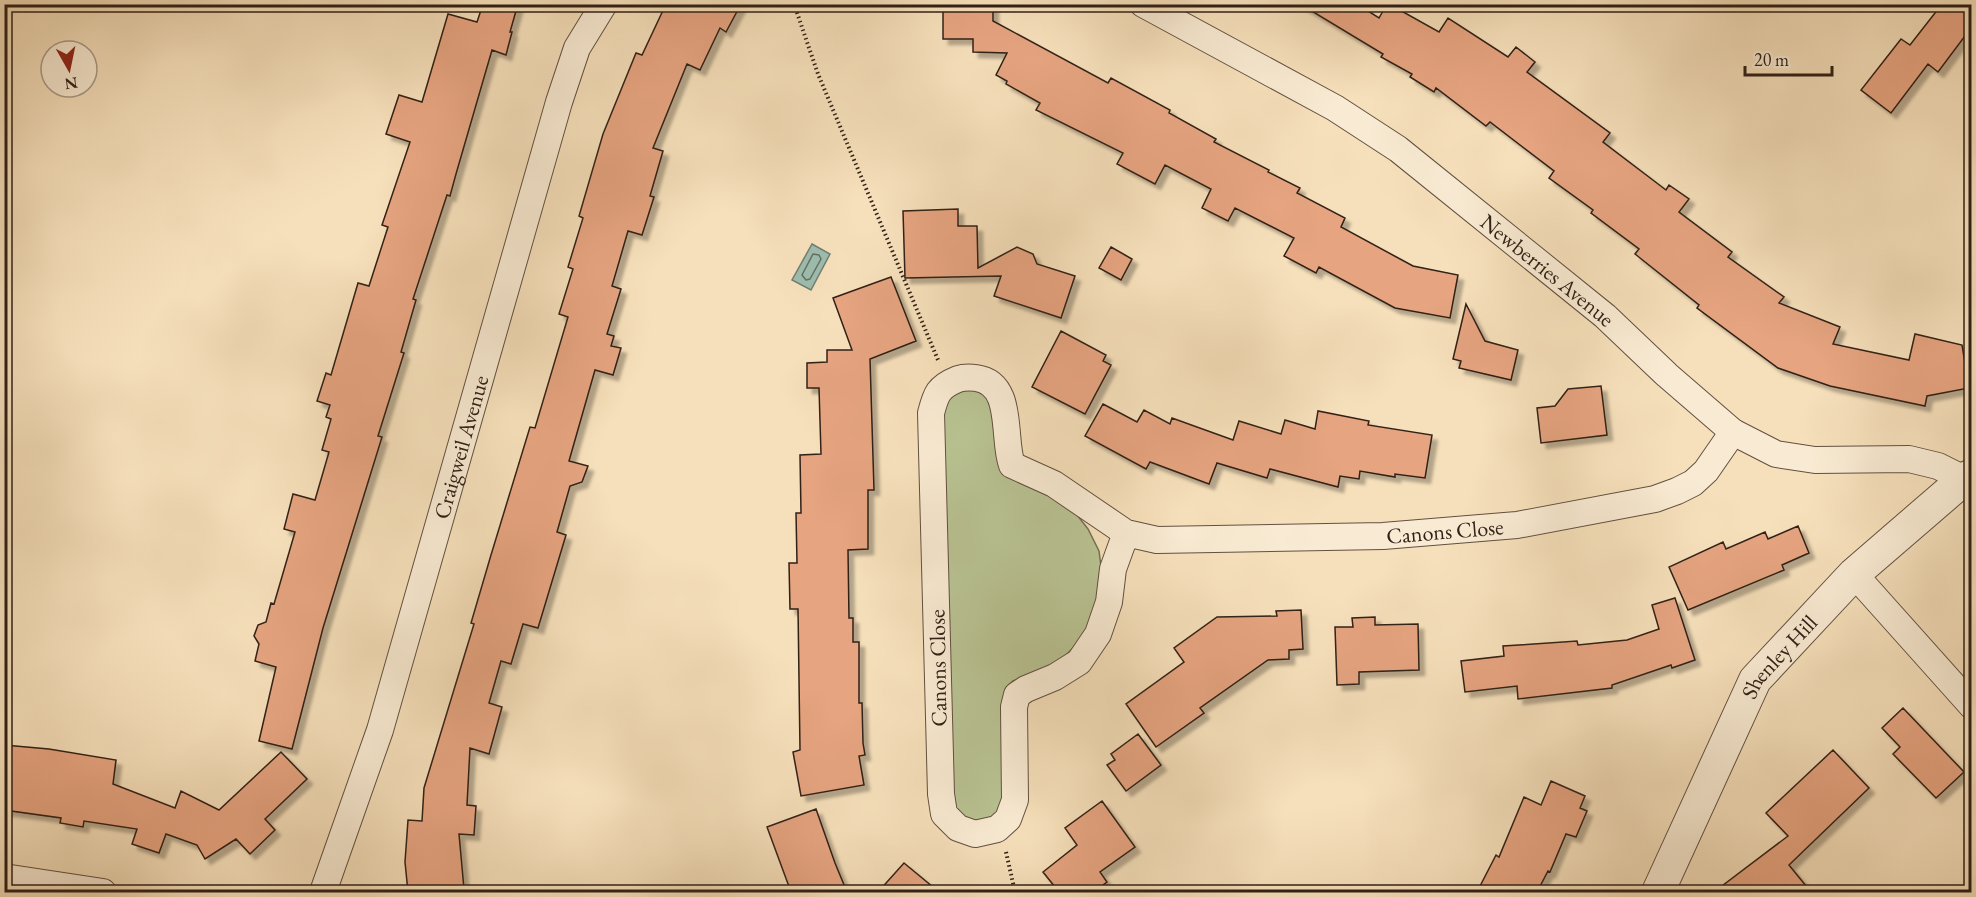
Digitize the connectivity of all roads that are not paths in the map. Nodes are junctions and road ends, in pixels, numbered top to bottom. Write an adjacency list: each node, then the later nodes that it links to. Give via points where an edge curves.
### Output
1 (604, 4): 10 (street, Craigweil Avenue, via 577,48 559,102 380,730)
2 (1143, 4): 3 (street, Newberries Avenue, via 1335,108 1398,149 1605,316)
3 (1733, 432): 4 (street, Newberries Avenue, via 1776,454 1815,460 1909,459); 5 (street, Canons Close, via 1706,471 1677,491 1655,499 1517,525 1383,536 1157,540)
4 (1968, 477): 6 (street, Shenley Hill)
5 (1126, 533): 5 (street, Canons Close, via 1054,484 1012,465 1005,411 999,394 984,379 964,376 947,383 936,394 931,413 941,794 944,814 958,828 975,834 997,829 1008,819 1015,800 1017,696 1079,662 1098,634)
6 (1854, 574): 7 (street); 11 (street, Shenley Hill, via 1755,680)
7 (1971, 706)
8 (4, 877): 9 (street)
9 (103, 892)
10 (323, 892)
11 (1658, 892)

